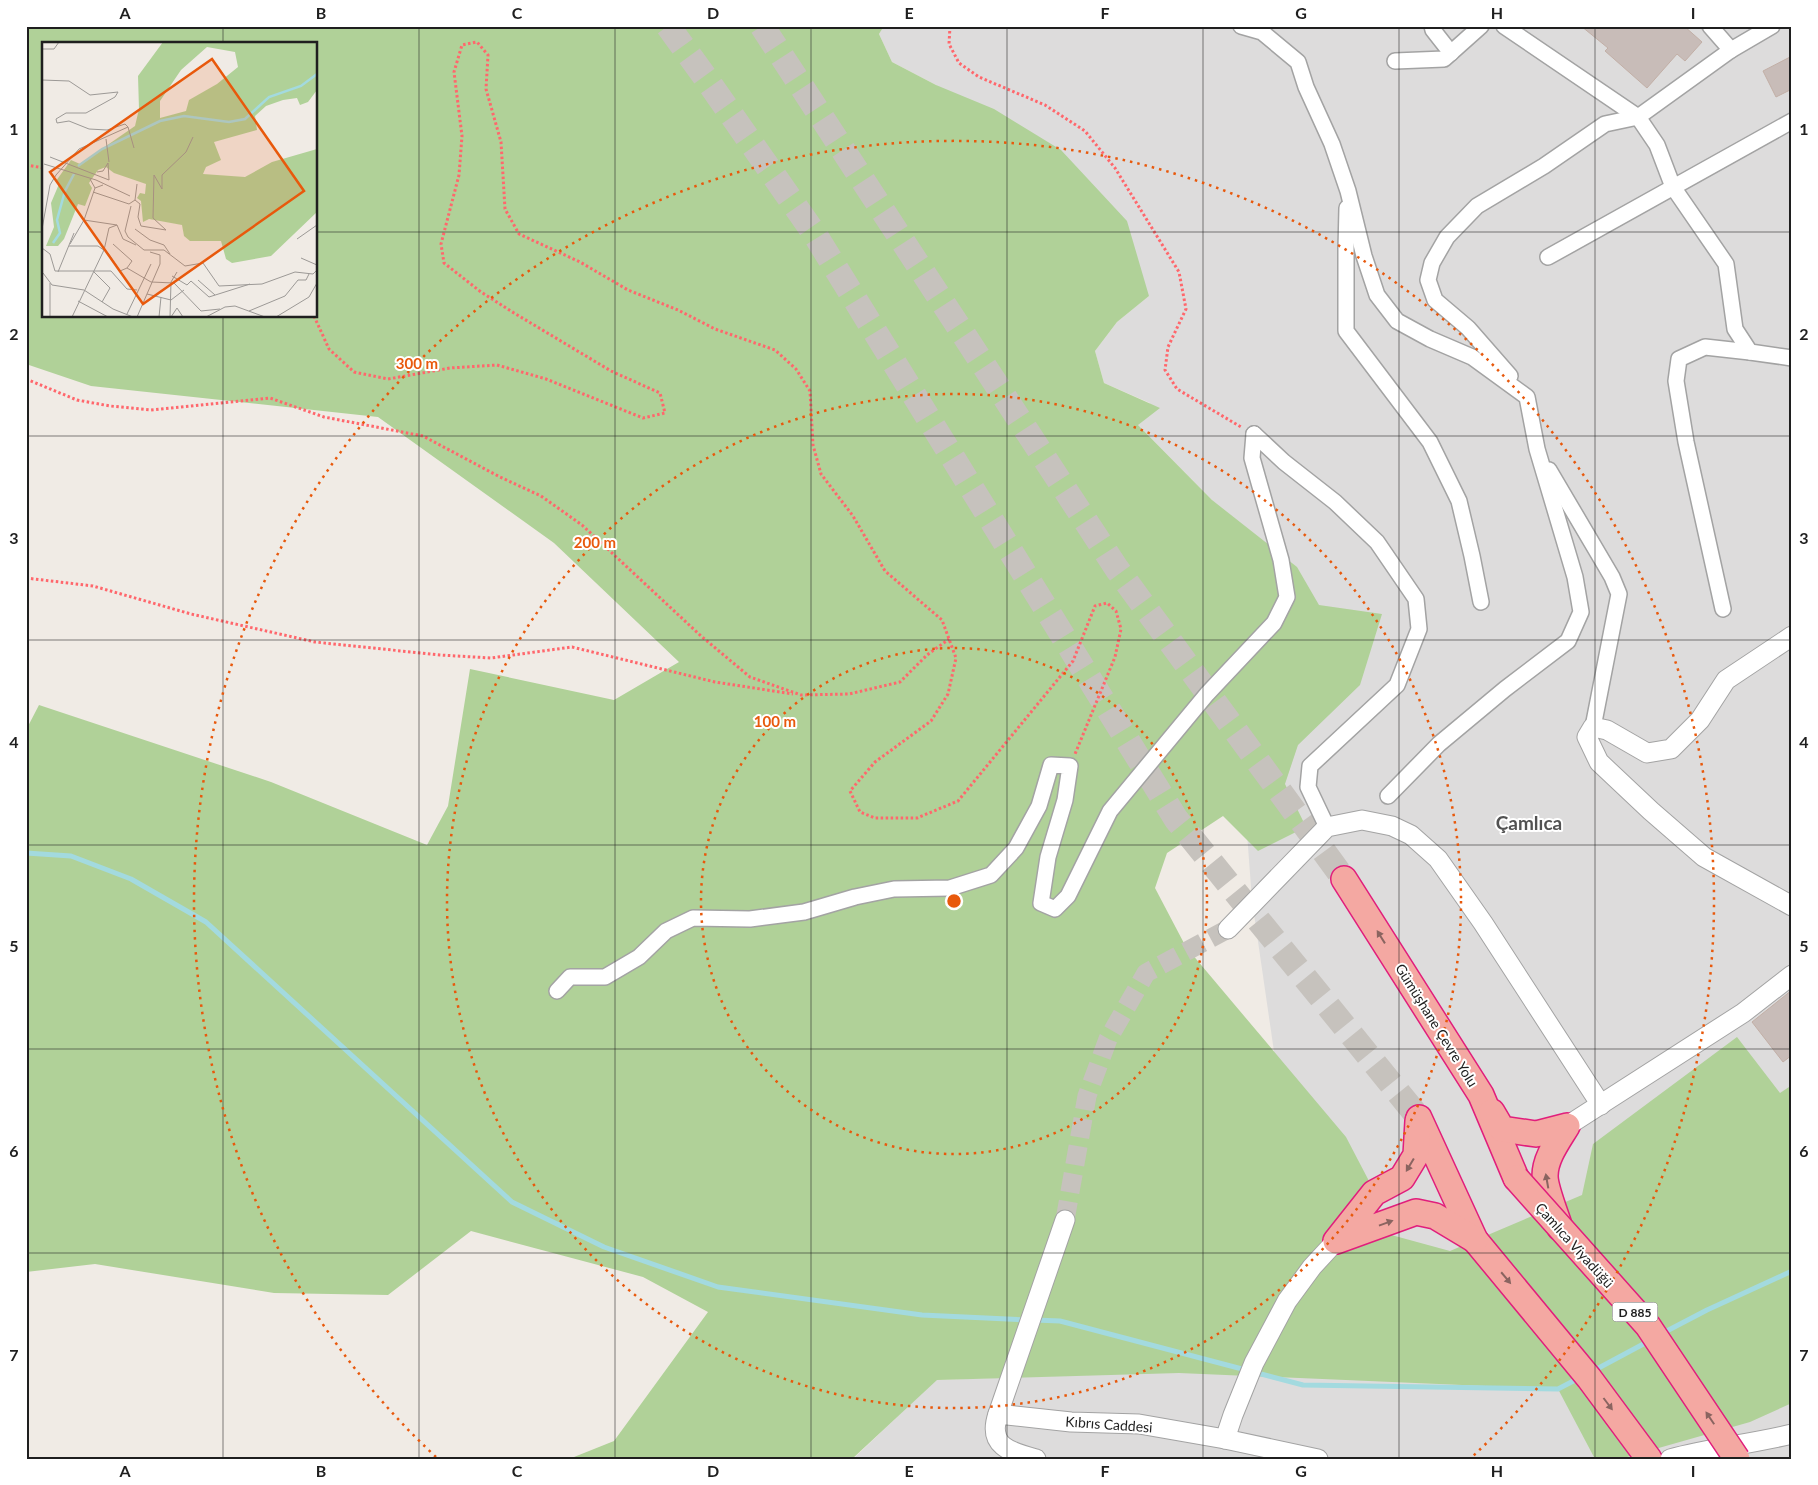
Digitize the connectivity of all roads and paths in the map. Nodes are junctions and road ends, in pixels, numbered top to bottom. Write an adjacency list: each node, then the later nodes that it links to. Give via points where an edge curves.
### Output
1 (950, 26): 23 (path, via 949,44 959,63 979,76 1045,105 1085,131 1114,168 1179,272 1186,309 1168,347 1166,370 1177,389)
2 (1241, 26): 16 (street, via 1262,32 1298,62)
3 (1432, 26): 9 (street)
4 (1481, 26): 9 (street)
5 (1504, 26): 11 (street)
6 (1710, 26): 8 (street)
7 (1772, 26): 8 (street)
8 (1731, 50): 11 (street)
9 (1451, 53): 10 (street, via 1444,59)
10 (1395, 62)
11 (1638, 117): 15 (street, via 1657,145); 22 (street, via 1605,124 1478,206 1447,237 1432,263 1428,280 1435,300 1468,328)
12 (1790, 127): 15 (street)
13 (26, 165): 14 (path)
14 (42, 168)
15 (1673, 187): 17 (street); 19 (street, via 1726,264 1735,329)
16 (1348, 192): 22 (street, via 1377,295 1396,321 1472,357); 26 (street, via 1346,330 1430,442 1459,501)
17 (1548, 257)
18 (315, 318): 29 (path, via 329,349 354,372 388,379 450,368 496,365 546,379 643,418 665,413 660,393 611,371 522,318 444,263 441,244 459,175 462,136 454,72 462,45 478,42 488,55 486,89 501,142 505,209 519,234 580,262 628,290 775,350 796,369 810,391 813,445 821,474 853,516 885,571 942,620)
19 (1750, 352): 20 (street); 27 (street, via 1705,347 1679,359 1676,381 1686,442)
20 (1792, 358)
21 (26, 379): 30 (path, via 77,400 151,410 270,398 324,416 423,436 541,496 582,525 750,677)
22 (1527, 396): 24 (street)
23 (1254, 434): 32 (street, via 1252,458 1281,560 1287,597 1274,623 1207,694 1110,811 1068,896 1055,909 1041,903 1048,857 1065,800); 34 (street, via 1377,542 1416,599 1419,629 1397,685 1310,766 1308,787)
24 (1537, 450): 31 (street, via 1619,594); 33 (street, via 1575,577 1581,612 1568,641 1439,744)
25 (26, 578): 30 (path, via 92,586 191,614 315,642 491,658 572,647 715,682)
26 (1481, 602)
27 (1724, 609)
28 (1792, 636): 31 (street, via 1726,680 1700,720 1671,749 1647,753 1606,730)
29 (949, 639): 30 (path, via 900,682 848,694); 32 (path, via 956,658 948,694 931,721 875,762 850,792 860,812 875,818 917,818 958,801 1073,661 1095,606 1107,603 1116,611 1121,630 1115,657)
30 (801, 695)
31 (1593, 727): 36 (street, via 1588,737 1599,762 1652,811 1704,857)
32 (1070, 766): 39 (street, via 1051,765 1038,806 1016,848 991,875 950,888 894,889 804,912 750,920 693,918 666,931 639,957 606,977 570,978)
33 (1388, 796)
34 (1327, 828): 37 (street); 41 (street, via 1362,820 1392,826 1411,835 1438,859)
35 (1344, 879): 40 (highway, Gümüşhane Çevre Yolu / D 885, one-way to 35)
36 (1792, 906)
37 (1228, 929)
38 (1792, 975): 41 (street, via 1743,1013)
39 (557, 991)
40 (1481, 1095): 42 (highway, via 1502,1129 1536,1134); 43 (highway, Gümüşhane Çevre Yolu / D 885)
41 (1600, 1105): 42 (street)
42 (1567, 1126): 45 (highway, one-way to 42, via 1545,1178 1553,1149)
43 (1516, 1178): 45 (highway, Çamlıca Viyadüğü / D 885, bridge)
44 (1065, 1220): 48 (street)
45 (1560, 1228): 55 (highway, Çamlıca Viyadüğü / D 885, one-way to 45, bridge, via 1648,1326)
46 (1475, 1240): 47 (highway, one-way to 46, via 1416,1212 1435,1216); 47 (highway, one-way to 47, via 1419,1118 1416,1155 1402,1178 1374,1193); 53 (highway, one-way to 53, via 1589,1378)
47 (1336, 1241): 50 (street, via 1287,1301 1254,1363)
48 (1000, 1407): 50 (street, Kıbrıs Caddesi, via 1070,1422 1139,1424); 51 (street, via 995,1430 1000,1443 1006,1450)
49 (1792, 1434): 54 (street)
50 (1225, 1439): 52 (street, Kıbrıs Caddesi)
51 (1036, 1459)
52 (1318, 1459)
53 (1649, 1459)
54 (1670, 1459)
55 (1738, 1459)

